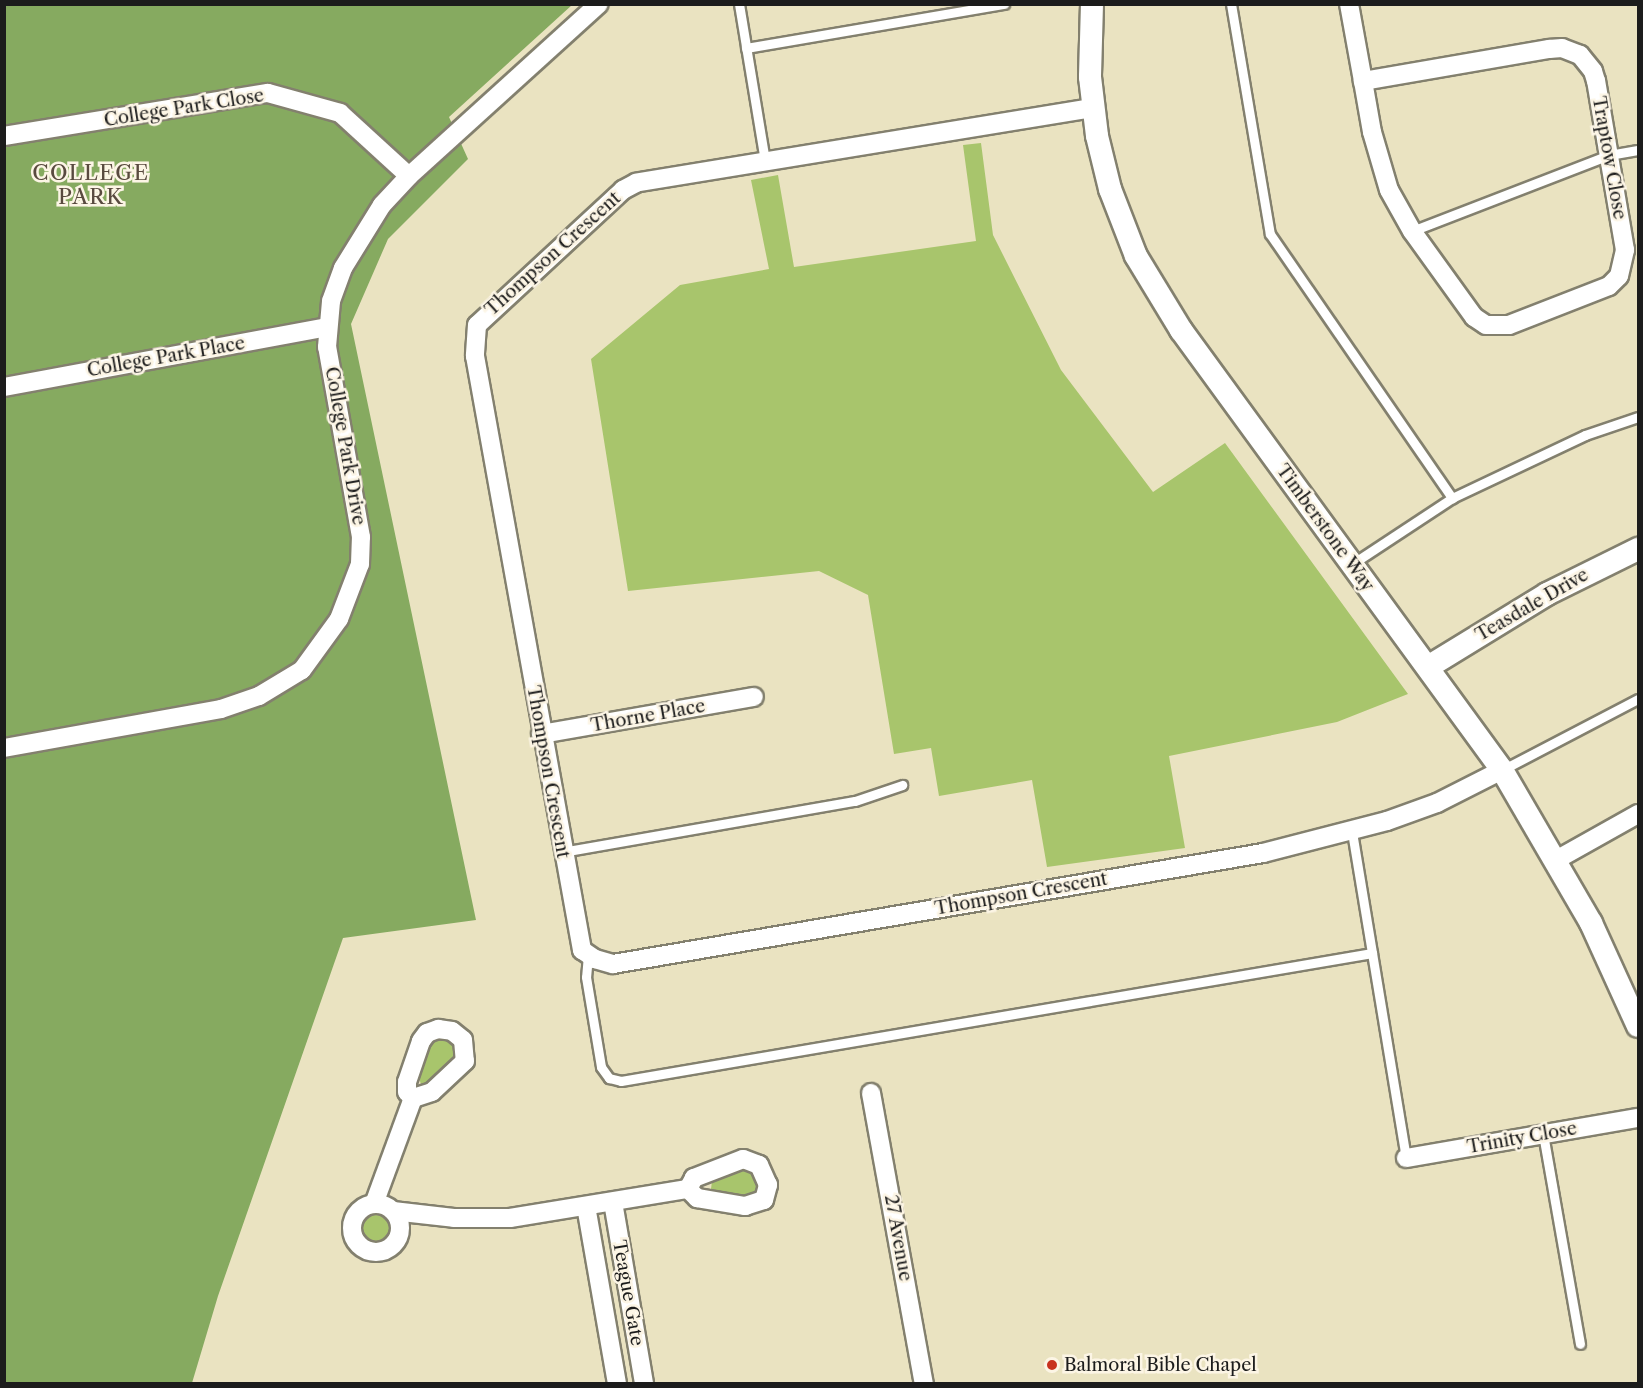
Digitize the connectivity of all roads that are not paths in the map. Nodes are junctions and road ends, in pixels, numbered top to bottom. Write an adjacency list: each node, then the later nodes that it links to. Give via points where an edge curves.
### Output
1 (599, 4): 14 (street, College Park Drive)
2 (739, 4): 7 (lane)
3 (1004, 4): 7 (lane)
4 (1092, 4): 9 (street, Timberstone Way)
5 (1232, 4): 19 (lane, via 1270,234)
6 (1349, 4): 8 (street, Traptow Close)
7 (746, 48): 13 (lane)
8 (1363, 81): 12 (street, Traptow Close, via 1549,49 1572,51 1593,70); 15 (street, Traptow Close, via 1383,176)
9 (1092, 108): 13 (street, Thompson Crescent); 21 (street, Timberstone Way, via 1110,189 1136,256 1157,294)
10 (4, 136): 14 (street, College Park Close, via 268,93 340,112)
11 (1638, 150): 12 (lane)
12 (1609, 155): 15 (lane); 15 (street, Traptow Close, via 1625,250 1619,276 1609,286 1509,325 1486,325 1474,317)
13 (765, 161): 25 (street, Thompson Crescent, via 646,181 623,190 488,312 474,333)
14 (409, 176): 16 (street, College Park Drive, via 382,205 343,268)
15 (1412, 231)
16 (327, 327): 17 (street, College Park Place); 26 (street, College Park Drive, via 327,347 361,537 360,564 339,619 302,670 259,696 221,709)
17 (4, 387)
18 (1638, 417): 19 (lane, via 1585,435)
19 (1452, 498): 21 (lane)
20 (1638, 549): 22 (street, Teasdale Drive, via 1547,594)
21 (1352, 564): 22 (street, Timberstone Way)
22 (1428, 667): 27 (street, Timberstone Way)
23 (754, 697): 25 (street, Thorne Place)
24 (1638, 699): 27 (lane)
25 (541, 734): 31 (street, Thompson Crescent)
26 (4, 748)
27 (1502, 770): 30 (street, Thompson Crescent, via 1437,803); 32 (street, Timberstone Way)
28 (902, 785): 31 (lane, via 855,801)
29 (1638, 814): 32 (street)
30 (1352, 832): 33 (lane); 34 (street, Thompson Crescent, via 1263,853 613,964)
31 (561, 852): 34 (street, Thompson Crescent, via 576,935)
32 (1556, 860): 35 (street, Timberstone Way, via 1601,943)
33 (1372, 953): 34 (lane, via 621,1081 609,1078 601,1067 586,977); 40 (lane)
34 (588, 956)
35 (1638, 1026)
36 (871, 1093): 49 (street, 27 Avenue)
37 (413, 1098): 43 (street)
38 (1638, 1118): 39 (street, Trinity Close)
39 (1543, 1134): 40 (street, Trinity Close); 46 (lane)
40 (1406, 1158)
41 (688, 1189): 42 (street)
42 (613, 1202): 44 (street); 48 (street, Teague Gate)
43 (374, 1204): 45 (street); 45 (street, via 360,1210 352,1224 355,1240 367,1251 383,1251 396,1241 399,1226)
44 (586, 1206): 45 (street, via 484,1220); 47 (street, Teague Gate)
45 (393, 1211)
46 (1580, 1344)
47 (617, 1383)
48 (644, 1383)
49 (924, 1383)

